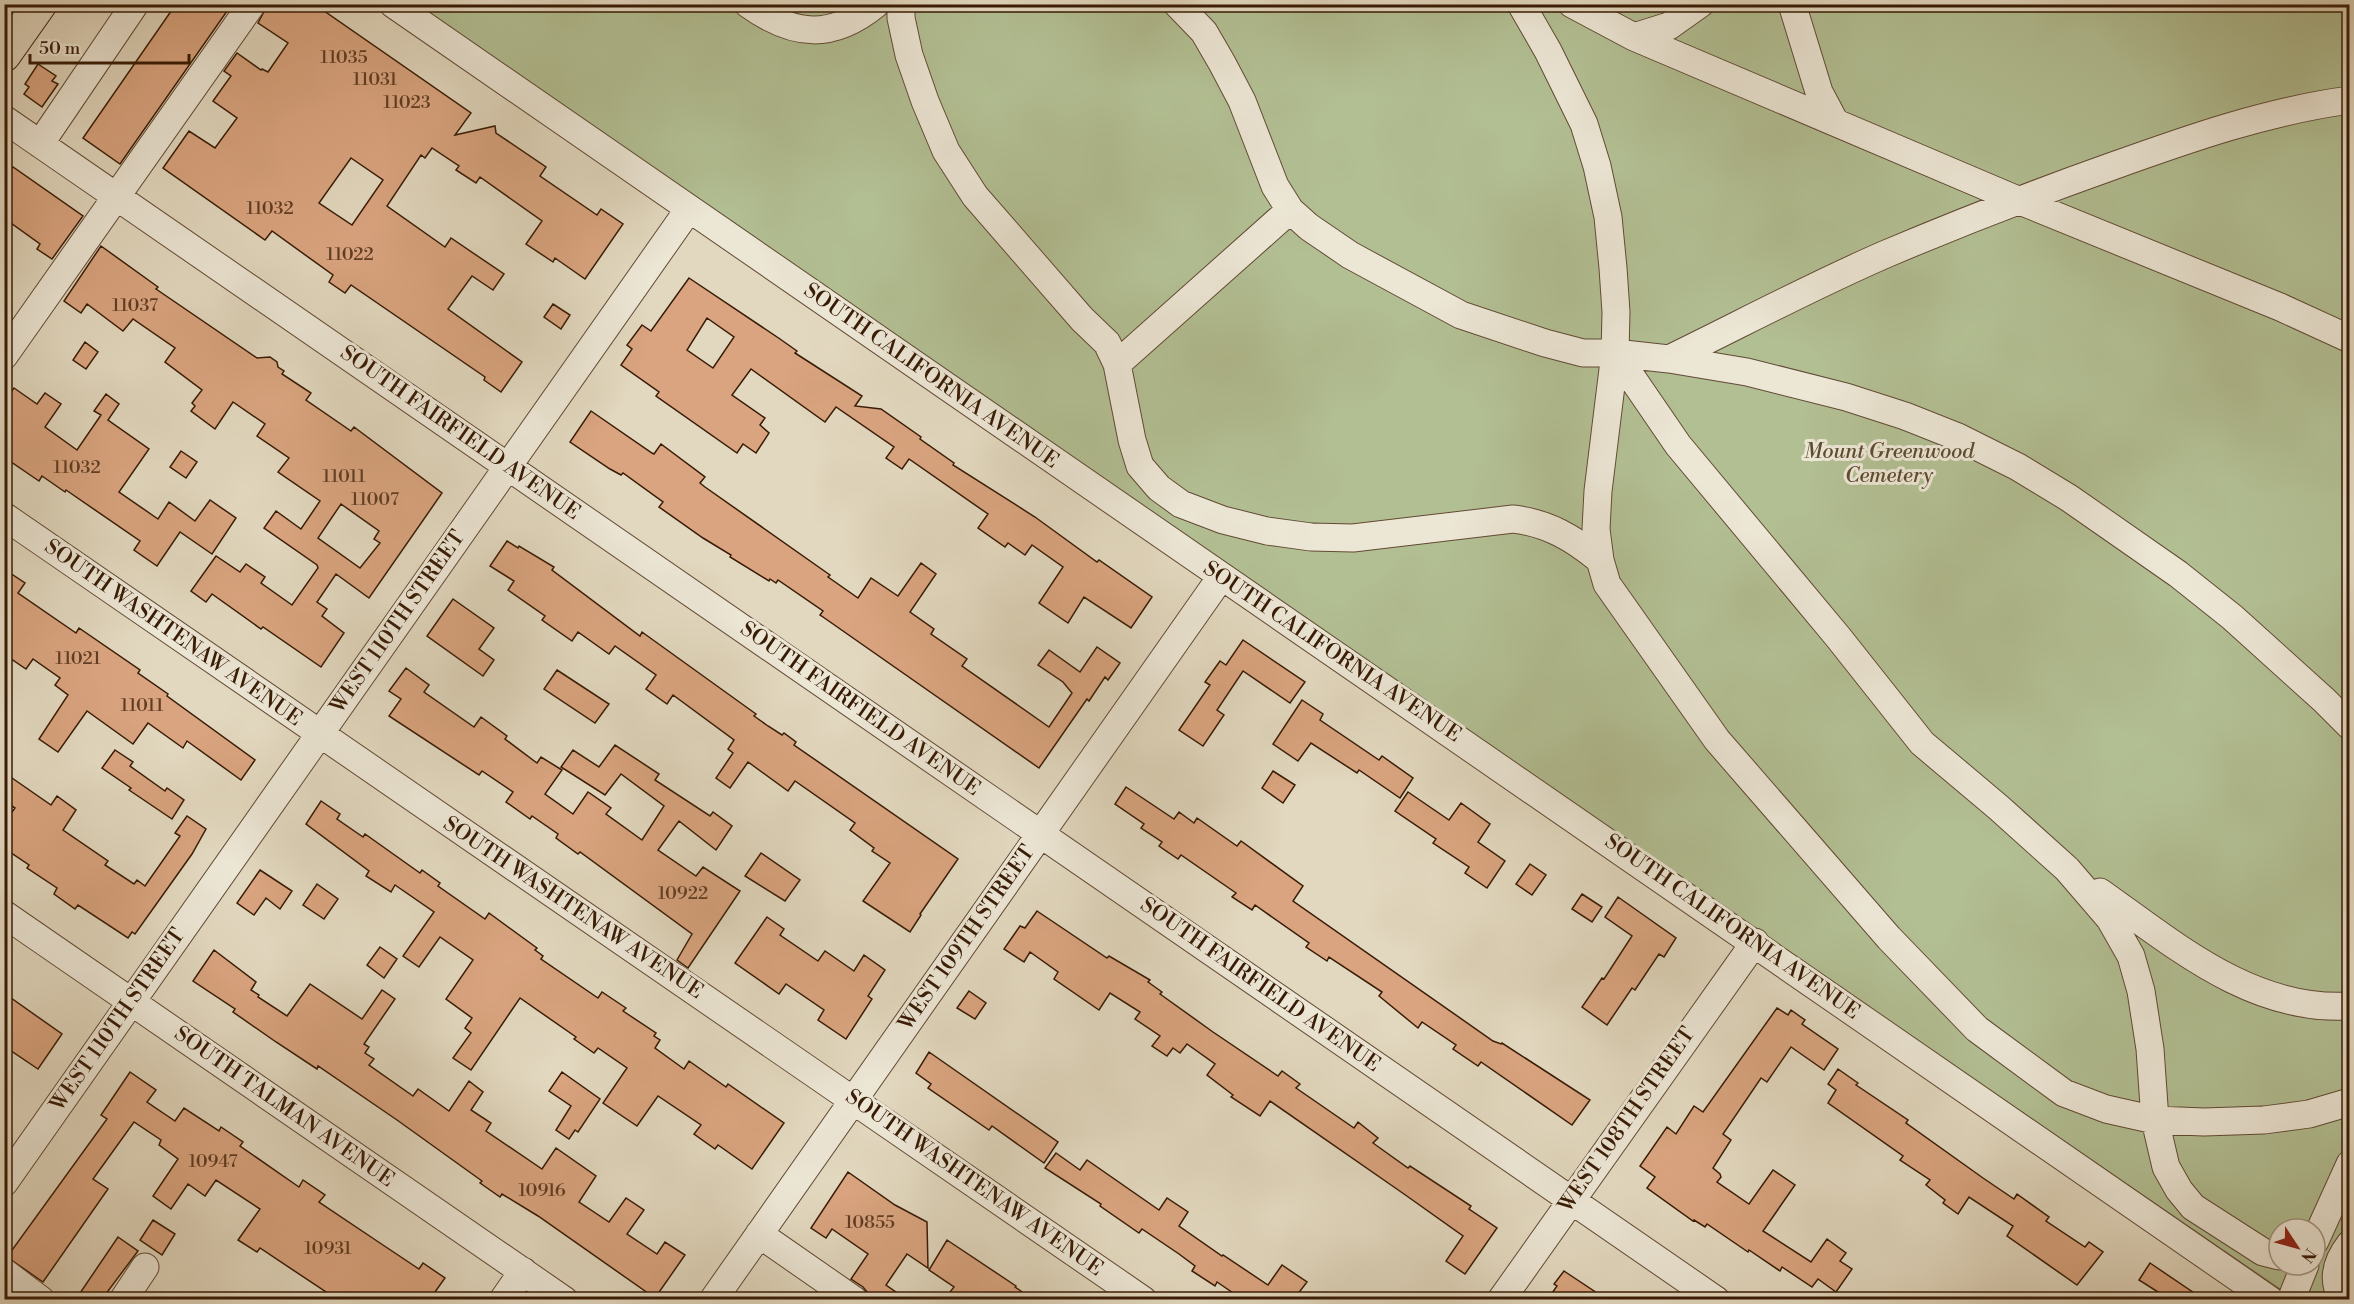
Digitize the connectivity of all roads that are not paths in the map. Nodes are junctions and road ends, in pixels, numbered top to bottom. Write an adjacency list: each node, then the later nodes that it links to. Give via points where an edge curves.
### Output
1 (40, 4): 14 (main road)
2 (135, 4): 18 (street)
3 (252, 4): 19 (street)
4 (393, 4): 21 (street, SOUTH CALIFORNIA AVENUE)
5 (748, 4): 6 (street, via 793,28 825,31 858,19)
6 (876, 4)
7 (901, 4): 27 (street, via 909,55 946,151 975,196 1107,343)
8 (1177, 4): 22 (street, via 1204,33 1222,63 1242,101 1275,186)
9 (1521, 4): 24 (street, via 1584,124 1597,166 1613,268)
10 (1572, 4): 13 (street)
11 (1700, 4): 13 (street, via 1669,26)
12 (1792, 4): 17 (street, via 1819,92)
13 (1634, 36): 17 (street)
14 (4, 55)
15 (2349, 100): 20 (street, via 2246,121)
16 (4, 119): 18 (street, SOUTH FAIRFIELD AVENUE)
17 (1835, 122): 20 (street)
18 (39, 144): 19 (street, SOUTH FAIRFIELD AVENUE)
19 (117, 197): 25 (street); 28 (street, SOUTH FAIRFIELD AVENUE)
20 (2020, 201): 23 (street); 26 (street, via 1884,255)
21 (689, 209): 28 (street, WEST 110TH STREET); 31 (street, SOUTH CALIFORNIA AVENUE)
22 (1290, 210): 24 (street, via 1350,255 1461,315 1583,353); 27 (street)
23 (2349, 339)
24 (1615, 353): 26 (street); 30 (street, via 1598,491 1596,529); 35 (street, via 1678,445 1923,743)
25 (4, 356)
26 (1669, 360): 32 (street, via 1747,372 1845,397 1958,437 2018,467 2178,574 2240,624)
27 (1117, 364): 30 (street, via 1140,466 1159,488 1181,504 1223,520 1311,537 1353,538 1513,519 1560,532)
28 (508, 467): 33 (street, WEST 110TH STREET); 34 (street, SOUTH FAIRFIELD AVENUE)
29 (4, 516): 33 (street, SOUTH WASHTENAW AVENUE)
30 (1600, 560): 42 (street, via 1607,584 1717,740 1889,938 1977,1029 2064,1093 2106,1109)
31 (1221, 577): 34 (street, WEST 109TH STREET); 37 (street, SOUTH CALIFORNIA AVENUE)
32 (2349, 726)
33 (319, 734): 38 (street, WEST 110TH STREET); 40 (street, SOUTH WASHTENAW AVENUE)
34 (1040, 834): 40 (street, WEST 109TH STREET); 45 (street, SOUTH FAIRFIELD AVENUE)
35 (2067, 869): 39 (street, via 2228,979 2289,1002); 42 (street, via 2110,918 2131,956 2146,1022)
36 (9, 926): 38 (street, SOUTH TALMAN AVENUE)
37 (1755, 942): 45 (street, WEST 108TH STREET); 63 (street, SOUTH CALIFORNIA AVENUE)
38 (131, 1002): 44 (street, WEST 110TH STREET); 51 (street, SOUTH TALMAN AVENUE)
39 (2349, 1006)
40 (853, 1100): 47 (street, WEST 109TH STREET); 60 (street, SOUTH WASHTENAW AVENUE)
41 (2349, 1102): 42 (street, via 2309,1114 2264,1120)
42 (2155, 1120): 49 (street, via 2166,1167 2193,1207)
43 (2349, 1164): 46 (street)
44 (4, 1183)
45 (1571, 1200): 61 (street, WEST 108TH STREET); 62 (street, SOUTH FAIRFIELD AVENUE)
46 (2326, 1217)
47 (759, 1234): 58 (street, WEST 109TH STREET); 59 (street)
48 (2349, 1244): 65 (street, via 2336,1271)
49 (2267, 1253)
50 (145, 1267): 55 (street)
51 (523, 1271): 56 (street); 57 (street, SOUTH TALMAN AVENUE)
52 (4, 1272): 54 (street)
53 (2299, 1277): 64 (street)
54 (41, 1299)
55 (123, 1299)
56 (503, 1299)
57 (564, 1299)
58 (713, 1299)
59 (854, 1299)
60 (1143, 1299)
61 (1501, 1299)
62 (1716, 1299)
63 (2270, 1299)
64 (2291, 1299)
65 (2343, 1299)

